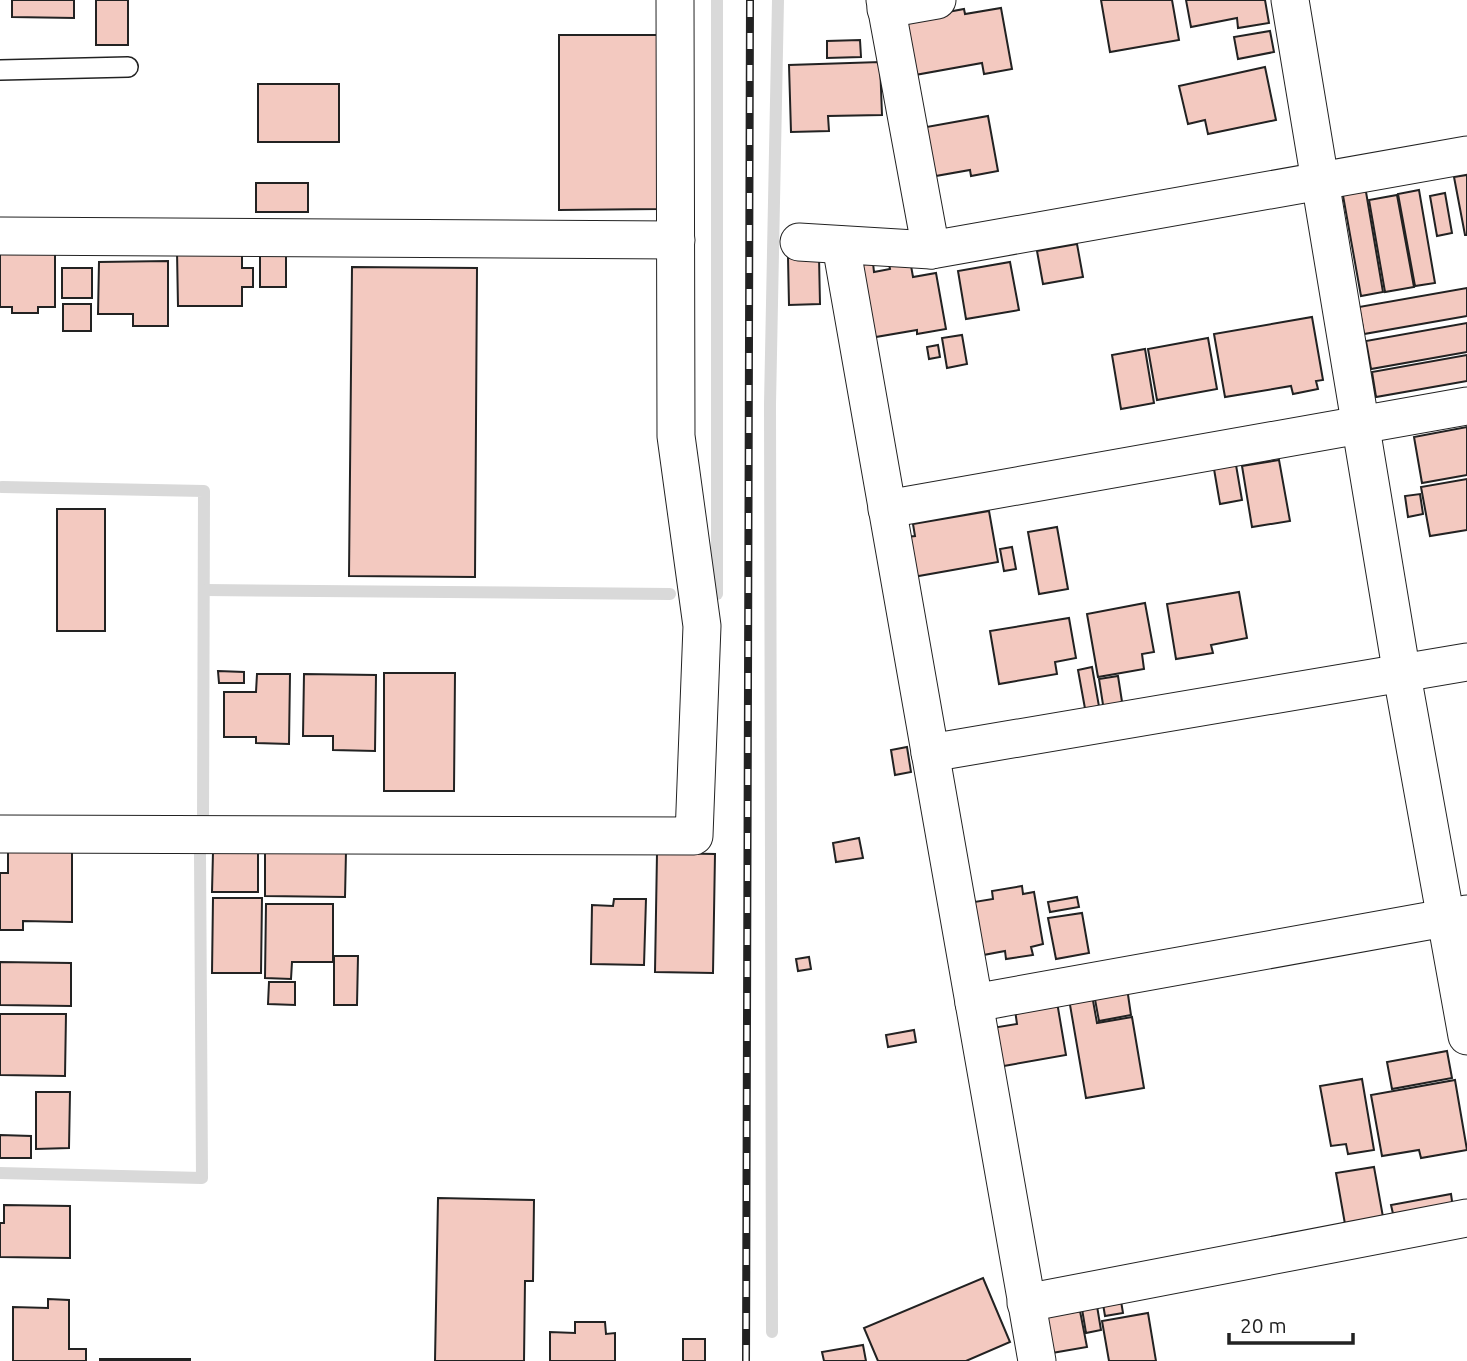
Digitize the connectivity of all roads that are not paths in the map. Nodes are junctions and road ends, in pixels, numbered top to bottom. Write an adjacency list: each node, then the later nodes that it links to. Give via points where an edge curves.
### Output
1 (675, 0): 10 (street)
2 (937, 0): 4 (street)
3 (1290, 0): 8 (street)
4 (886, 5): 13 (street)
5 (128, 67): 6 (lane)
6 (0, 70)
7 (1467, 155): 8 (street)
8 (1320, 181): 13 (street); 15 (street)
9 (0, 236): 10 (street)
10 (676, 240): 20 (street, via 676,436 702,626 695,836)
11 (799, 242): 12 (street)
12 (841, 244): 13 (street); 16 (street)
13 (931, 250)
14 (1467, 406): 15 (street)
15 (1360, 425): 16 (street); 18 (street)
16 (887, 509): 19 (street)
17 (1467, 662): 18 (street)
18 (1402, 675): 19 (street); 21 (street)
19 (930, 753): 22 (street)
20 (0, 834)
21 (1456, 916): 22 (street); 23 (street)
22 (974, 1003): 25 (street)
23 (1467, 1036)
24 (1467, 1219): 25 (street)
25 (1026, 1303): 26 (street)
26 (1037, 1361)

